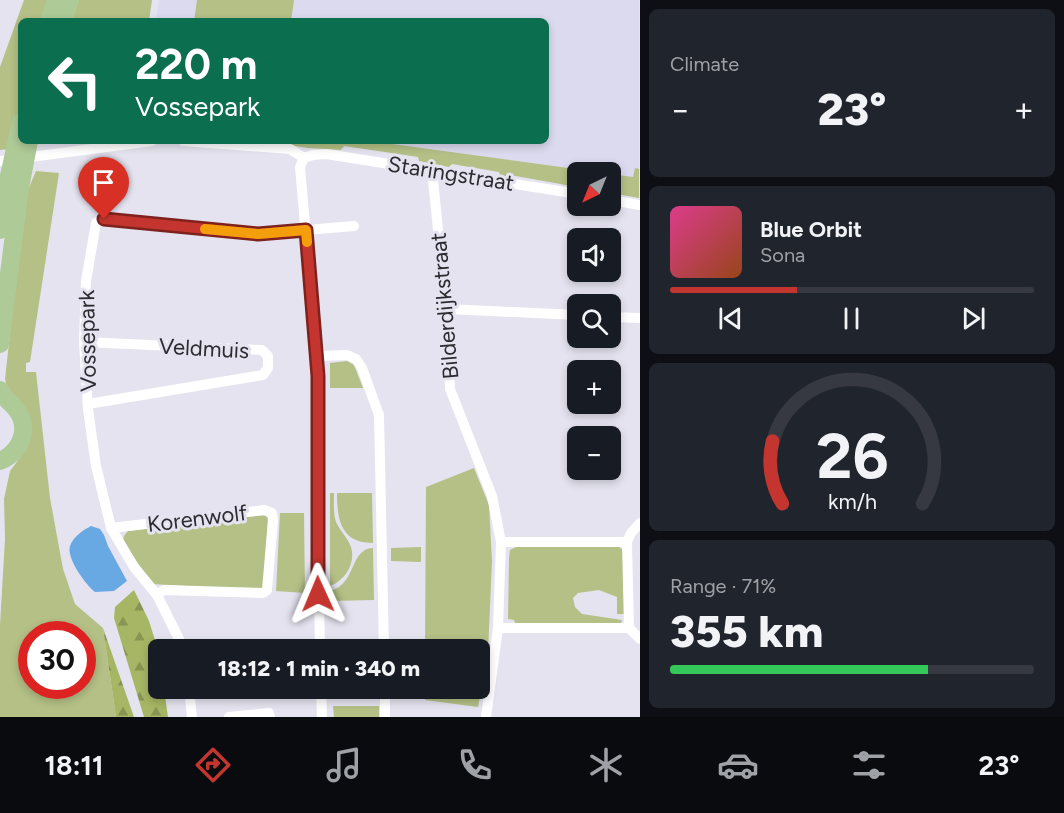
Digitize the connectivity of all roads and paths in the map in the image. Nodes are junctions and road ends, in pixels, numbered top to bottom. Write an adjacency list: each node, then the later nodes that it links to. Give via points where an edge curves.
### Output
1 (56, 0): 3 (main road)
2 (70, 0): 4 (main road)
3 (50, 18)
4 (64, 18)
5 (18, 135): 17 (main road)
6 (28, 144): 23 (main road)
7 (131, 144): 10 (street)
8 (223, 144): 9 (street, Staringstraat, via 290,149)
9 (304, 158): 11 (street, Staringstraat, via 326,154); 16 (street, via 300,167)
10 (0, 161)
11 (432, 170): 12 (street, Staringstraat); 18 (street, Bilderdijkstraat)
12 (567, 192)
13 (621, 202): 14 (street)
14 (639, 205)
15 (354, 226): 16 (street)
16 (306, 230): 22 (street, Vossepark, via 258,234 104,219 96,223 88,270); 24 (street)
17 (0, 231)
18 (446, 309): 19 (street); 31 (street, Bilderdijkstraat, via 450,389 492,496)
19 (567, 314)
20 (621, 317): 21 (street)
21 (639, 318)
22 (84, 342): 26 (street, Vossepark); 26 (street, Veldmuis, via 262,350 268,368 263,375)
23 (0, 344)
24 (316, 356): 37 (street); 38 (street, via 346,355 356,359 379,415)
25 (0, 390): 27 (main road)
26 (88, 404): 30 (street, Vossepark, via 96,466)
27 (8, 408): 28 (main road, via 22,420 22,437 15,452)
28 (1, 462)
29 (639, 523): 32 (street)
30 (111, 528): 33 (street, Vossepark, via 134,567); 33 (street, Korenwolf, via 264,510 272,513 267,590 263,593 164,590)
31 (501, 542): 32 (street); 34 (street, Bilderdijkstraat)
32 (627, 542): 35 (street)
33 (157, 595): 36 (street, Vossepark)
34 (498, 628): 35 (street); 48 (street, Bilderdijkstraat)
35 (629, 628): 39 (street)
36 (179, 639)
37 (320, 639)
38 (384, 639)
39 (639, 639)
40 (190, 699): 43 (street)
41 (321, 699): 46 (street)
42 (385, 699): 47 (street)
43 (192, 717)
44 (229, 717): 45 (street, via 269,713)
45 (270, 717)
46 (322, 717)
47 (385, 717)
48 (486, 717)

